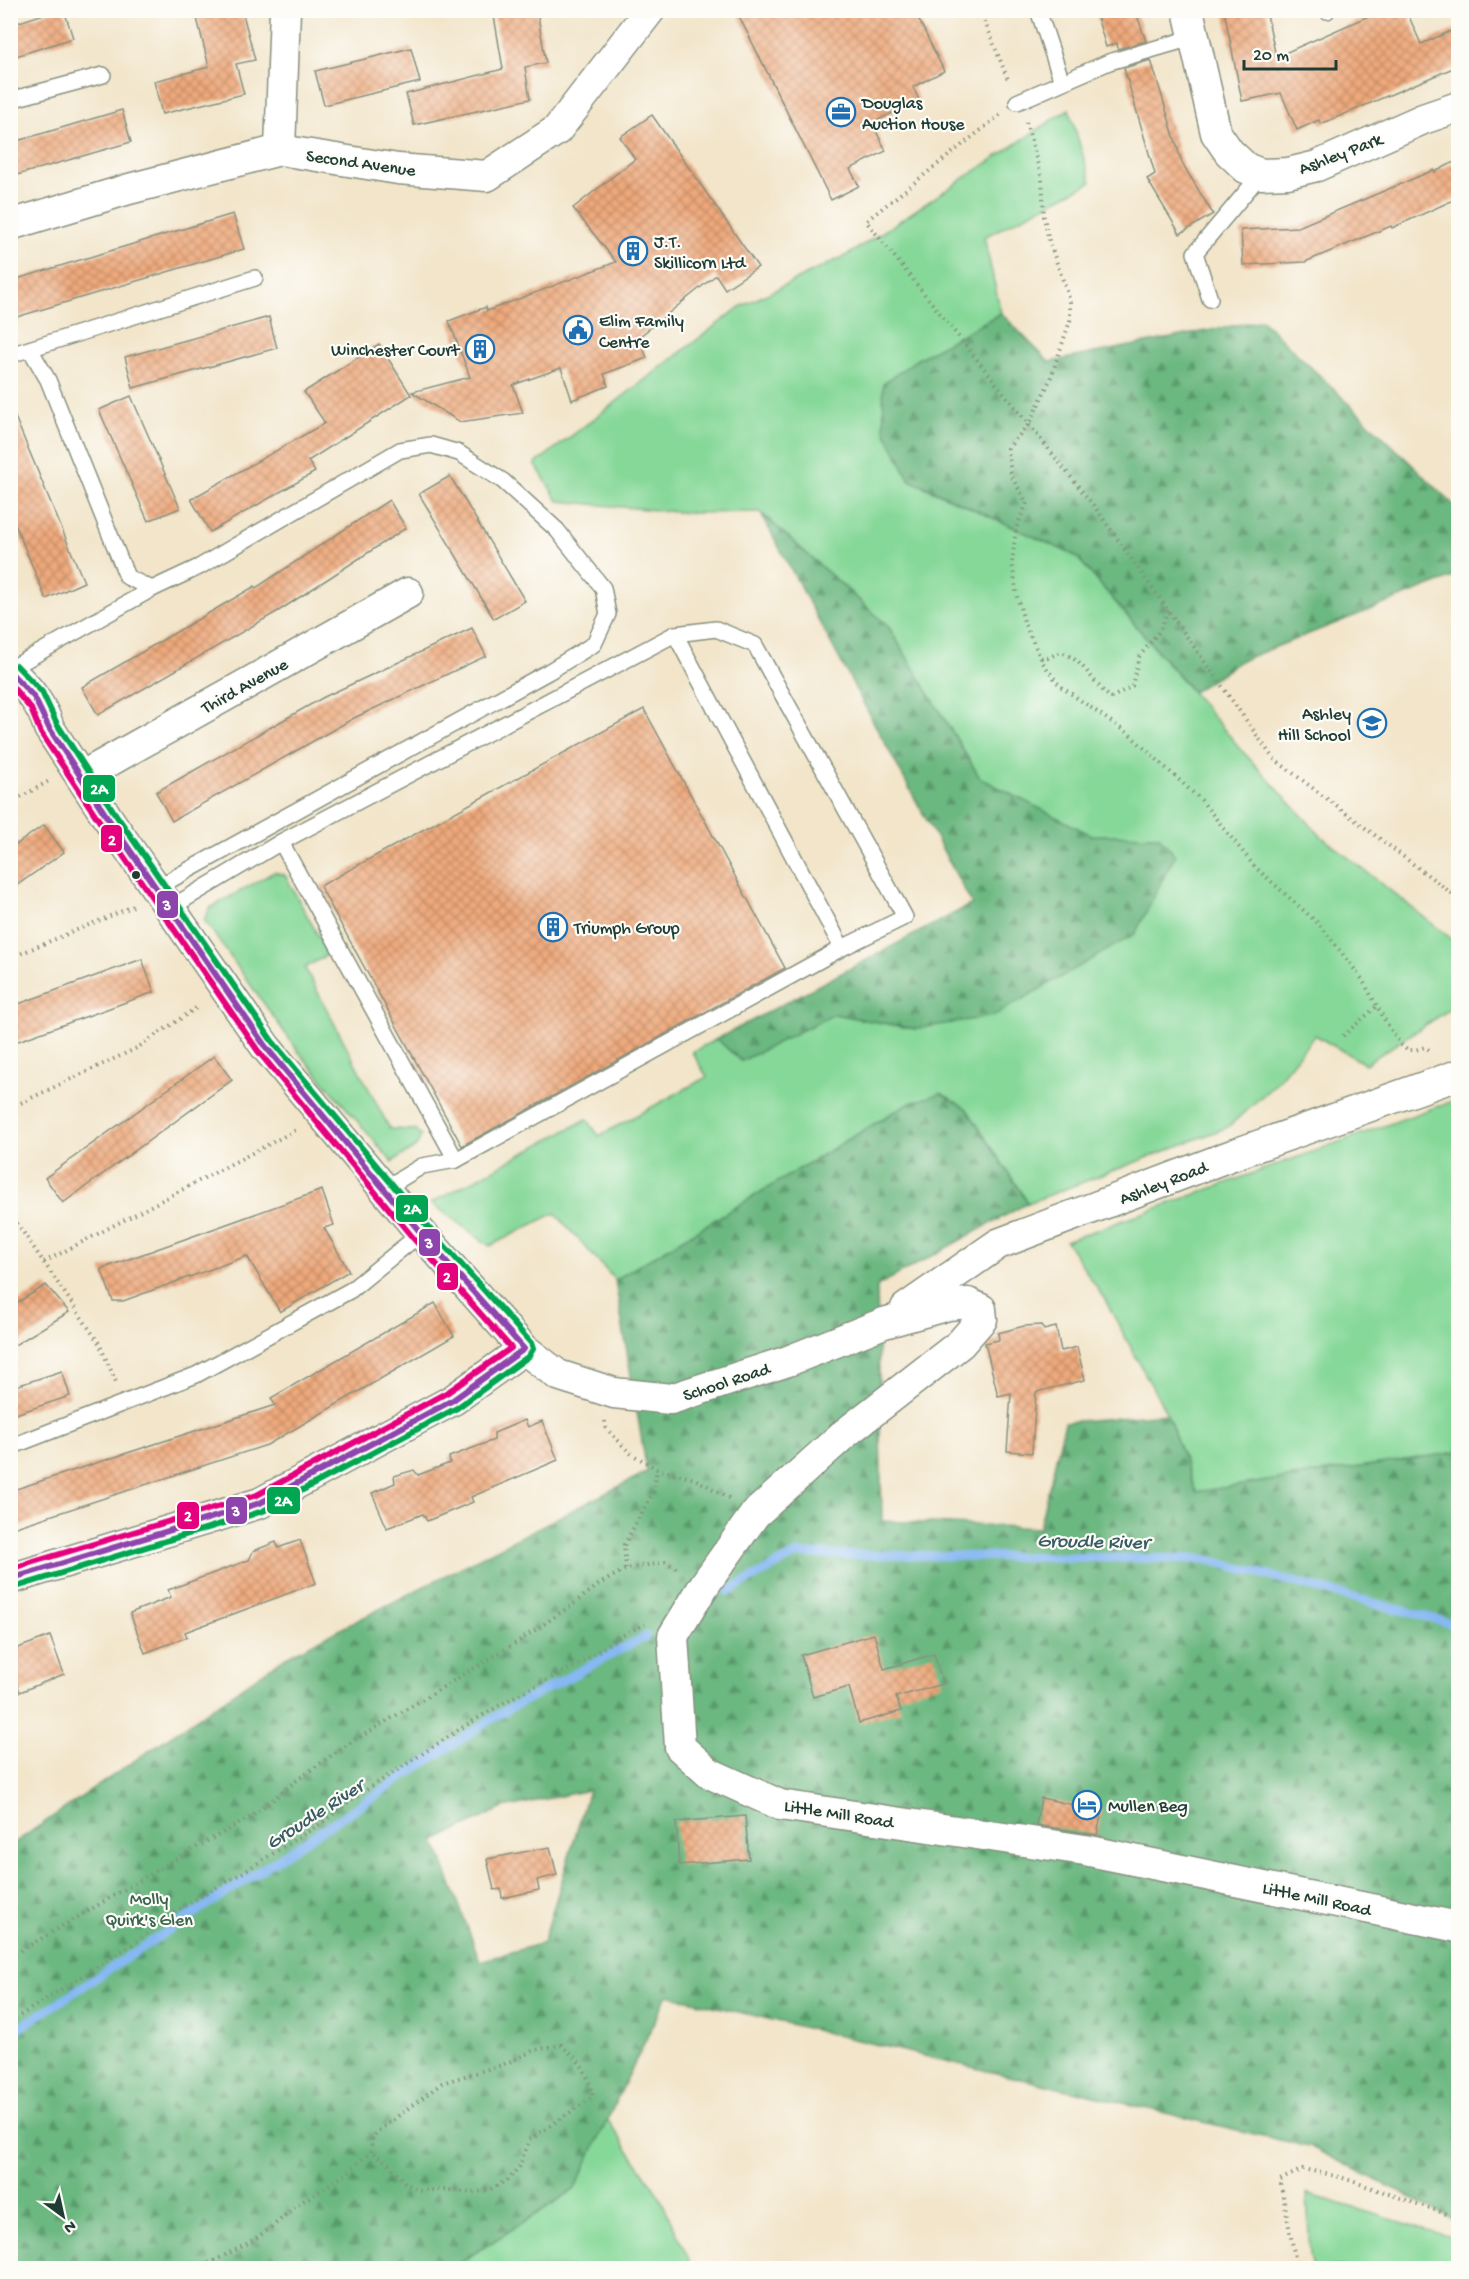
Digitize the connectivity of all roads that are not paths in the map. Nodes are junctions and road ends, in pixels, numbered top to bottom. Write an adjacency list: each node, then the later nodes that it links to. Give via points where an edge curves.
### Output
1 (285, 10): 10 (street)
2 (650, 10): 10 (street, Second Avenue, via 557,130 487,176 398,169)
3 (1038, 10): 6 (lane)
4 (1191, 24): 6 (lane); 11 (street, via 1216,133 1228,152 1246,168)
5 (103, 75): 7 (lane)
6 (1062, 82): 8 (lane)
7 (10, 100)
8 (1017, 102)
9 (1458, 107): 11 (street, Ashley Park, via 1317,166)
10 (280, 150): 12 (street, Second Avenue)
11 (1261, 174): 14 (lane, via 1195,254)
12 (10, 225)
13 (255, 278): 15 (lane)
14 (1210, 299)
15 (30, 349): 16 (lane); 17 (lane, via 48,380 127,577)
16 (10, 355)
17 (152, 589): 20 (lane); 23 (lane, via 200,567 400,450 431,445 459,453 503,481 557,530 603,588 608,614 594,644)
18 (408, 593): 21 (street, Third Avenue)
19 (675, 634): 22 (lane); 24 (lane); 24 (lane, via 716,629 755,645 905,917)
20 (10, 671): 21 (street, School Road, via 46,717)
21 (67, 777): 23 (street, School Road)
22 (281, 842): 23 (lane); 26 (lane)
23 (154, 900): 27 (street, School Road, via 265,1046)
24 (842, 948): 26 (lane)
25 (1450, 1078): 29 (street, Ashley Road, via 998,1244)
26 (456, 1160): 27 (lane, via 422,1166)
27 (384, 1189): 28 (street, School Road)
28 (421, 1233): 30 (street, School Road); 31 (lane, via 351,1290 196,1376)
29 (884, 1323): 30 (street, School Road, via 788,1361 671,1399 614,1393 558,1376); 33 (street, Little Mill Road, via 968,1303 981,1309 982,1319 960,1344 843,1435 755,1514 705,1584 673,1636 680,1747 708,1773 780,1805 1085,1850)
30 (524, 1349): 32 (street, via 453,1400 260,1503)
31 (10, 1447)
32 (10, 1579)
33 (1458, 1927)

